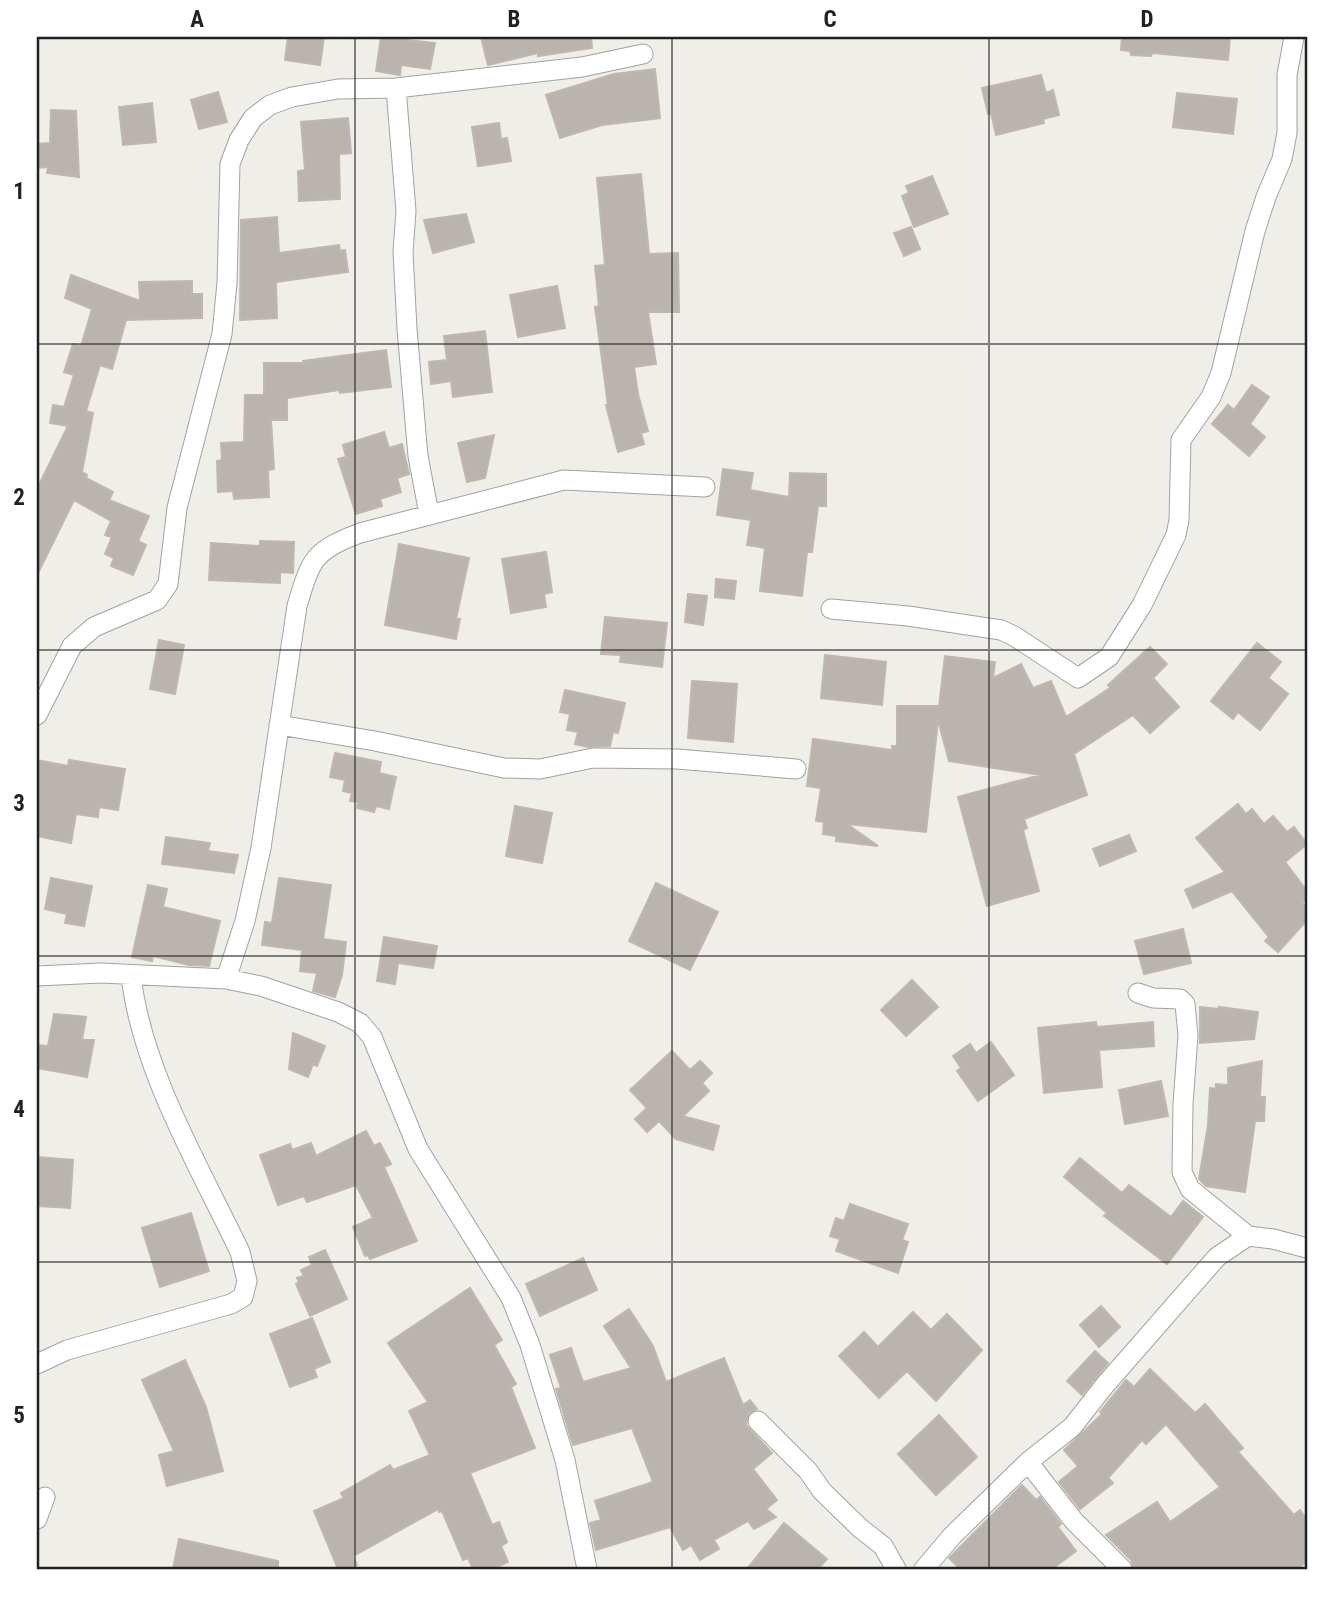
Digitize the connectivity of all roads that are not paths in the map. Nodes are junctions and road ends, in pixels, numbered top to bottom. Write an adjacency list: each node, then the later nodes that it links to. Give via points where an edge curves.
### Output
1 (1294, 37): 6 (street, via 1282,159 1255,231 1222,373 1181,440 1176,535 1142,605 1109,657 1078,678 1001,630)
2 (643, 54): 3 (street, via 582,67)
3 (396, 88): 5 (street, via 406,211 407,330 418,456); 7 (street, via 338,89 292,97 253,118 239,140 230,164 228,283 222,334 177,508 168,584 157,600 94,627 72,646)
4 (705, 487): 5 (street, via 564,480)
5 (429, 514): 8 (street, via 334,543 311,563 297,606)
6 (831, 610)
7 (37, 715)
8 (279, 725): 9 (street, via 504,768 540,769 593,758); 12 (street, via 261,848)
9 (796, 769)
10 (131, 975): 11 (street); 12 (street); 16 (street, via 134,1008 155,1069 240,1252 247,1281 243,1297 231,1304 67,1350)
11 (37, 976)
12 (226, 979): 21 (street, via 338,1012 360,1023 372,1037 418,1149 511,1298 530,1345 565,1460)
13 (1138, 993): 14 (street, via 1180,999 1185,1004 1188,1035 1182,1172 1190,1189)
14 (1248, 1236): 15 (street); 18 (street, via 1217,1257 1072,1427)
15 (1307, 1248)
16 (37, 1364)
17 (758, 1421): 22 (street, via 822,1491 883,1546)
18 (1028, 1462): 23 (street); 24 (street, via 1074,1521)
19 (45, 1497): 20 (street)
20 (37, 1519)
21 (587, 1569)
22 (896, 1569)
23 (923, 1569)
24 (1122, 1569)

